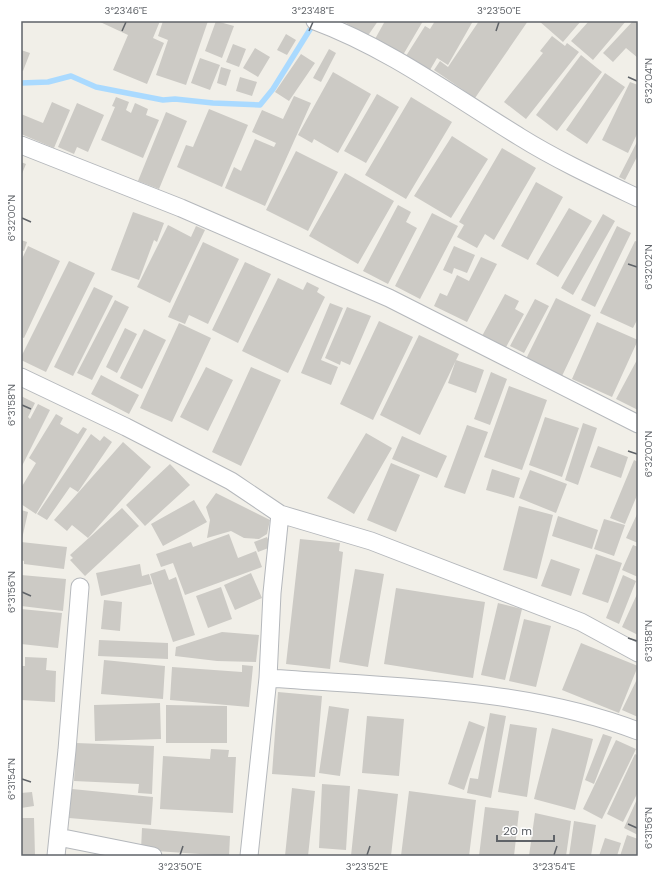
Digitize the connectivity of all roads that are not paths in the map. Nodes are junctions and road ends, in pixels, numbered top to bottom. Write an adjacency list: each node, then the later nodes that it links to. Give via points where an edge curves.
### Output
1 (322, 24): 3 (street, via 451,92 521,138)
2 (21, 145): 5 (street, via 181,208 388,298)
3 (638, 198)
4 (21, 377): 6 (street, via 231,481)
5 (638, 424)
6 (280, 514): 8 (street, via 371,541 581,622); 9 (street, via 272,593)
7 (80, 587): 11 (street)
8 (638, 653)
9 (268, 678): 10 (street, via 452,691 536,701 618,723); 14 (street)
10 (638, 731)
11 (58, 837): 12 (street); 13 (street)
12 (56, 856)
13 (153, 856)
14 (249, 856)

